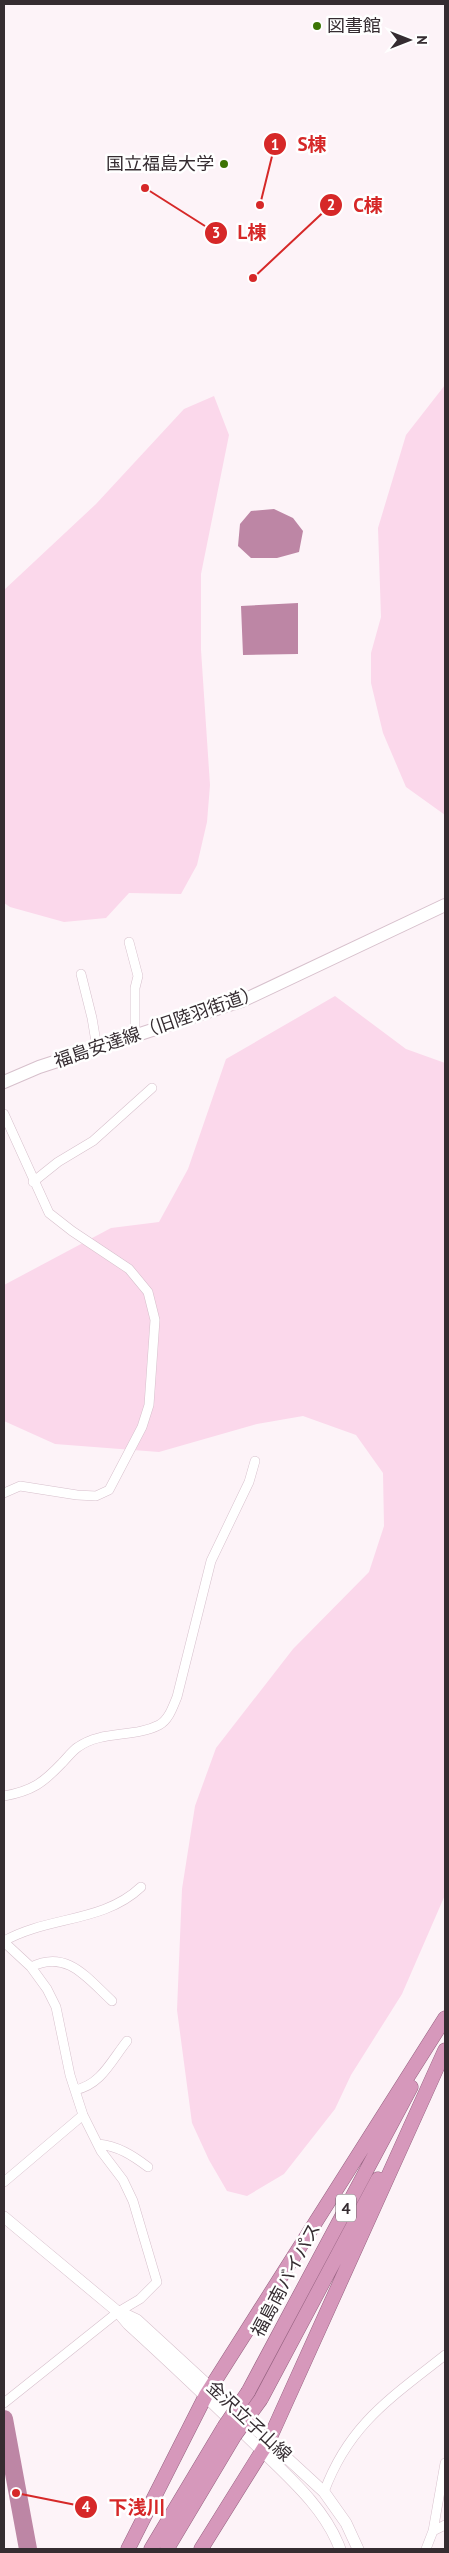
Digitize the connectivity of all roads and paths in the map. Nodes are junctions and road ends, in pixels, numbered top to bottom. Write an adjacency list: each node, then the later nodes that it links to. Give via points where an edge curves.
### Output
1 (445, 905): 4 (main road, 福島安達線（旧陸羽街道）, via 244,1000)
2 (129, 942): 4 (street, via 138,976)
3 (81, 974): 5 (street)
4 (135, 1036): 5 (main road, 福島安達線（旧陸羽街道）)
5 (97, 1048): 6 (main road, 福島安達線（旧陸羽街道）)
6 (4, 1082)
7 (152, 1088): 9 (street, via 93,1141)
8 (4, 1114): 9 (street)
9 (33, 1182): 11 (street, via 49,1213 129,1268 148,1292 155,1320 152,1393 142,1427 109,1490 96,1496 20,1486)
10 (255, 1461): 12 (street, via 249,1482 212,1561 177,1697 168,1715 161,1724 145,1730 94,1739 78,1747 43,1782)
11 (4, 1493)
12 (4, 1796)
13 (141, 1887): 14 (street, via 114,1907 28,1929)
14 (4, 1941): 15 (street)
15 (31, 1967): 16 (street, via 53,1960 64,1962 75,1967); 21 (street, via 56,2008)
16 (112, 2001)
17 (445, 2018): 29 (highway)
18 (445, 2024): 31 (highway, 福島南バイパス / 4, bridge)
19 (127, 2041): 21 (street, via 98,2079 89,2087)
20 (445, 2048): 31 (highway, 福島南バイパス / 4, bridge, via 261,2399); 32 (highway)
21 (75, 2090): 22 (street)
22 (83, 2115): 23 (street); 25 (street)
23 (98, 2144): 24 (street, via 127,2152); 27 (street, via 133,2201 157,2282)
24 (148, 2167)
25 (4, 2182)
26 (4, 2217): 27 (street, 金沢立子山線)
27 (118, 2312): 29 (street, 金沢立子山線, via 128,2324); 30 (street)
28 (445, 2355): 34 (street, via 373,2412 343,2450)
29 (208, 2390): 32 (street, 金沢立子山線); 37 (highway)
30 (7, 2401)
31 (229, 2431): 38 (highway, 福島南バイパス / 4); 39 (highway, 福島南バイパス / 4)
32 (266, 2446): 34 (street, 金沢立子山線); 40 (highway); 41 (street, 金沢立子山線, via 324,2518)
33 (445, 2463): 36 (street)
34 (324, 2492): 42 (street, 金沢立子山線, via 346,2523)
35 (445, 2526): 36 (street)
36 (433, 2531): 43 (street)
37 (128, 2549)
38 (152, 2549)
39 (166, 2549)
40 (201, 2549)
41 (340, 2549)
42 (358, 2549)
43 (426, 2549)

